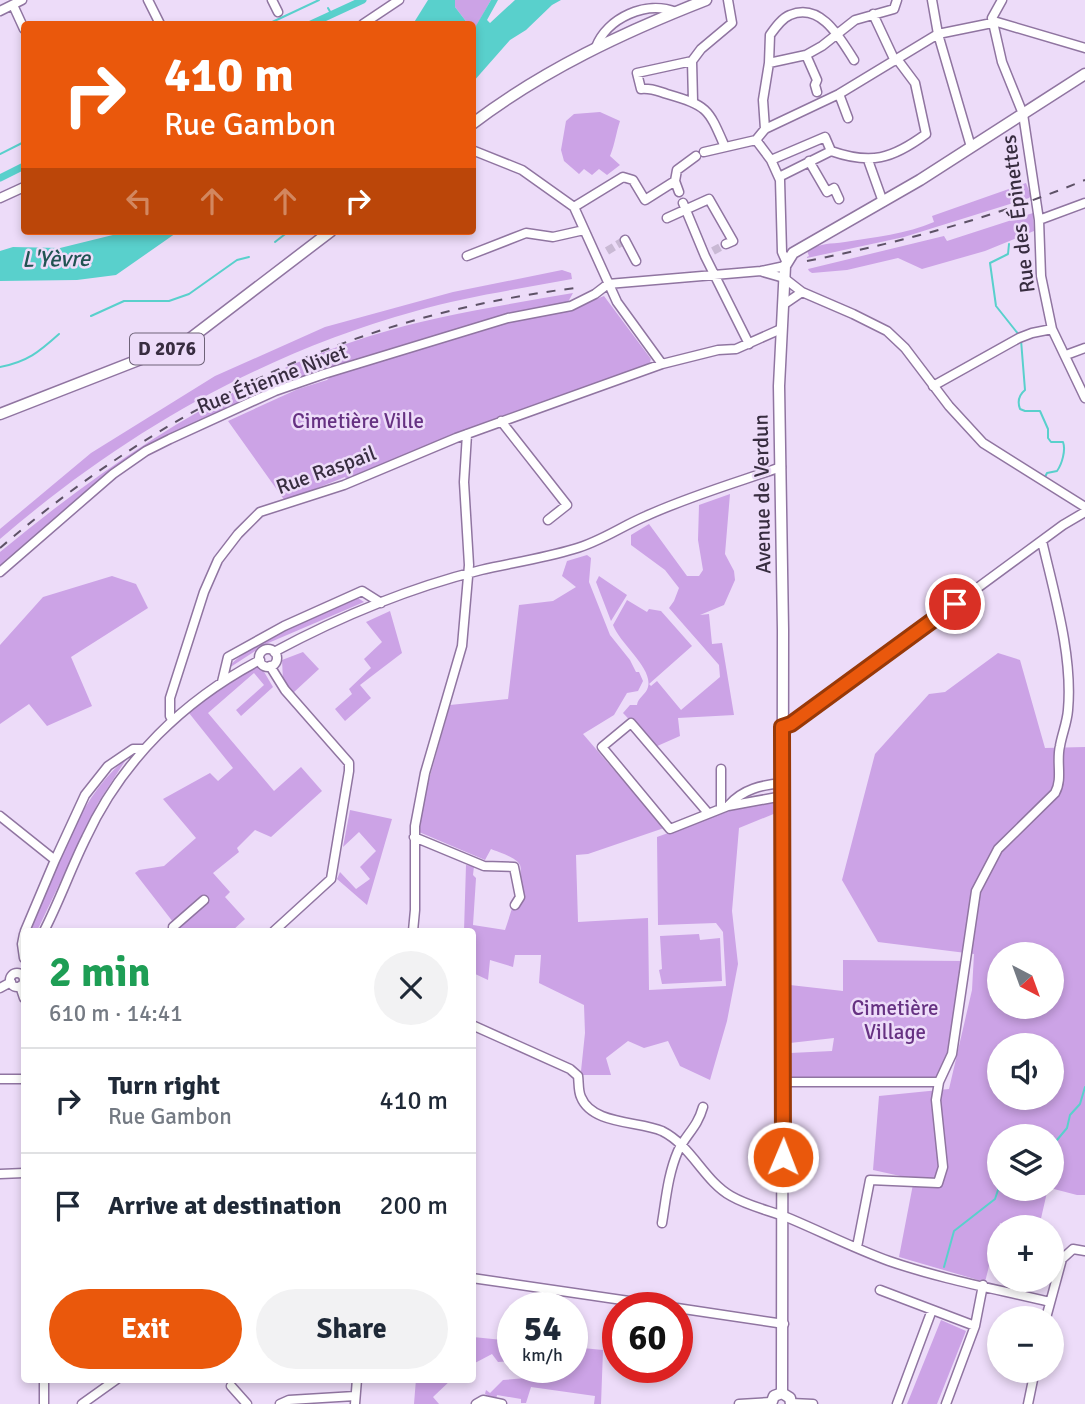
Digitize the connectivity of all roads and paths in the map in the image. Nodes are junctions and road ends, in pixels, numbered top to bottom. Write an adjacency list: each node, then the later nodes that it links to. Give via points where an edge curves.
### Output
1 (22, 0): 10 (street)
2 (148, 0): 15 (street)
3 (272, 0): 12 (street)
4 (399, 0): 16 (street)
5 (706, 0): 13 (main road)
6 (728, 0): 26 (street, via 732,23)
7 (897, 0): 14 (street, via 894,9)
8 (932, 0): 20 (street)
9 (1002, 0): 18 (street)
10 (13, 5): 11 (street); 17 (street)
11 (0, 11)
12 (278, 12)
13 (676, 12): 21 (main road); 21 (street, via 632,11 604,31)
14 (873, 14): 19 (street); 25 (street)
15 (158, 21)
16 (368, 21)
17 (21, 22)
18 (994, 22): 20 (street); 22 (street); 32 (street, Rue des Épinettes, via 1002,62)
19 (837, 33): 23 (street); 24 (street); 27 (street, via 820,17 789,15 769,34)
20 (938, 34): 25 (street); 38 (street)
21 (596, 47): 34 (main road)
22 (1085, 48)
23 (806, 55): 27 (street); 29 (street)
24 (853, 60)
25 (896, 60): 30 (street); 42 (street, via 915,83 926,134 893,154)
26 (692, 61): 31 (street); 31 (street, via 637,73 641,89 653,88)
27 (769, 63): 35 (street, via 763,100)
28 (1085, 74): 32 (main road)
29 (817, 92)
30 (839, 94): 33 (street); 35 (street)
31 (692, 101): 37 (street, via 707,112)
32 (1023, 114): 38 (main road); 55 (street, Rue des Épinettes)
33 (848, 118)
34 (476, 121)
35 (765, 129): 36 (street)
36 (756, 140): 37 (street); 41 (street)
37 (725, 147): 45 (street, via 684,163)
38 (971, 147): 50 (main road)
39 (831, 151): 41 (street, via 825,137); 42 (street); 43 (street)
40 (476, 152): 52 (street, via 522,170)
41 (773, 159): 44 (street)
42 (868, 160): 50 (street)
43 (809, 161): 44 (street); 49 (street, via 827,192 834,188)
44 (781, 175): 64 (street)
45 (675, 181): 47 (street); 52 (street, via 645,200 633,180 623,177)
46 (21, 188): 48 (street)
47 (680, 192)
48 (0, 198)
49 (839, 199)
50 (883, 202): 64 (main road, via 793,253)
51 (1085, 203): 55 (street)
52 (574, 207): 56 (street)
53 (684, 207): 54 (street); 59 (street, via 709,199); 66 (street)
54 (667, 218)
55 (1039, 220): 72 (street, Rue des Épinettes, via 1041,276)
56 (584, 230): 61 (street, via 553,237 526,233); 62 (street)
57 (326, 235): 79 (main road, D 2076, via 187,341)
58 (625, 240): 63 (street)
59 (729, 242)
60 (607, 251): 62 (street)
61 (467, 256)
62 (596, 257): 68 (street)
63 (636, 261)
64 (786, 263): 65 (street); 67 (main road, Avenue de Verdun)
65 (761, 271): 66 (street); 67 (street)
66 (715, 275): 68 (street); 73 (street)
67 (784, 278): 69 (street); 70 (main road, Avenue de Verdun)
68 (608, 284): 76 (street); 87 (street, Rue Étienne Nivet, via 571,306 508,318 275,391 170,439 113,474)
69 (802, 292): 70 (street); 77 (street, via 887,331)
70 (783, 304): 71 (main road, Avenue de Verdun)
71 (781, 329): 73 (street, Rue Raspail); 82 (main road, Avenue de Verdun)
72 (1052, 330): 75 (street, Rue des Épinettes); 77 (street, via 1020,338)
73 (749, 344): 76 (street, Rue Raspail)
74 (1085, 348): 75 (street)
75 (1066, 355): 78 (street, Rue des Épinettes)
76 (662, 364): 80 (street, Rue Raspail)
77 (933, 386): 83 (street, via 983,443)
78 (1085, 398)
79 (0, 414)
80 (501, 421): 81 (street, Rue Raspail); 85 (street, via 568,505)
81 (467, 434): 88 (street, via 464,482); 94 (street, Rue Raspail, via 345,485 260,512 218,560 204,592 170,698)
82 (781, 467): 88 (street, via 707,491 575,549); 95 (main road, Avenue de Verdun)
83 (1085, 507)
84 (1085, 512): 86 (street)
85 (548, 520)
86 (1042, 541): 95 (street); 122 (street, via 1068,675 1060,785 998,849 976,891 952,1054)
87 (0, 572)
88 (469, 574): 89 (street); 103 (street, via 462,646 425,773)
89 (381, 603): 90 (street); 93 (street, via 362,592 285,626 228,657)
90 (274, 652): 91 (street, via 263,651); 92 (street, via 276,660)
91 (260, 660): 92 (street); 93 (street)
92 (270, 666): 110 (street, via 285,690 349,763 331,878)
93 (222, 682): 94 (street)
94 (172, 720): 96 (street)
95 (782, 727): 98 (main road, Avenue de Verdun)
96 (144, 749): 104 (street, via 133,749 96,780); 108 (street, via 115,786 87,836)
97 (721, 769): 100 (street)
98 (782, 783): 99 (main road, Avenue de Verdun); 100 (street, via 756,787 737,795)
99 (783, 796): 100 (street); 121 (main road, Avenue de Verdun)
100 (725, 807): 101 (street)
101 (708, 814): 101 (street, via 670,829 601,747 631,723)
102 (0, 816): 104 (street)
103 (414, 837): 106 (street, via 484,866 514,867 520,897); 111 (street)
104 (55, 860): 107 (street)
105 (204, 900): 109 (street)
106 (515, 905)
107 (27, 928)
108 (45, 928)
109 (173, 928)
110 (277, 928)
111 (412, 928)
112 (21, 969): 113 (street)
113 (19, 973): 114 (street); 115 (street)
114 (21, 976)
115 (11, 982): 116 (street); 117 (street)
116 (0, 988)
117 (21, 990)
118 (476, 1027): 124 (street, via 570,1069 578,1076 581,1097 589,1107 612,1120 659,1130)
119 (0, 1079): 120 (street)
120 (21, 1079)
121 (783, 1082): 122 (street); 127 (main road, Avenue de Verdun)
122 (939, 1082): 129 (street, via 936,1100 943,1167 938,1182 870,1180)
123 (703, 1107): 124 (street)
124 (681, 1145): 127 (street, via 729,1195); 128 (street, via 670,1175)
125 (21, 1172): 126 (street)
126 (0, 1174)
127 (782, 1216): 129 (street); 139 (main road, Avenue de Verdun)
128 (662, 1223)
129 (857, 1247): 132 (street, via 941,1276)
130 (1085, 1251): 135 (street, via 1073,1250 1062,1259)
131 (476, 1279): 134 (street)
132 (983, 1285): 135 (street); 140 (street)
133 (880, 1290): 138 (street)
134 (602, 1297)
135 (1050, 1301): 136 (street)
136 (1049, 1306)
137 (693, 1310): 139 (street)
138 (932, 1310): 140 (street); 157 (street)
139 (784, 1324): 145 (main road, Avenue de Verdun)
140 (975, 1326): 158 (street)
141 (44, 1383): 148 (street)
142 (111, 1383): 149 (street)
143 (1032, 1383): 159 (street)
144 (231, 1385): 150 (street)
145 (782, 1393): 147 (main road); 155 (main road)
146 (355, 1400): 151 (street, via 289,1400)
147 (771, 1403): 154 (street)
148 (44, 1404)
149 (82, 1404)
150 (247, 1404)
151 (280, 1404)
152 (476, 1404): 153 (street, via 483,1400)
153 (502, 1404)
154 (739, 1404)
155 (791, 1404): 156 (street)
156 (813, 1404)
157 (897, 1404)
158 (946, 1404)
159 (1028, 1404)

